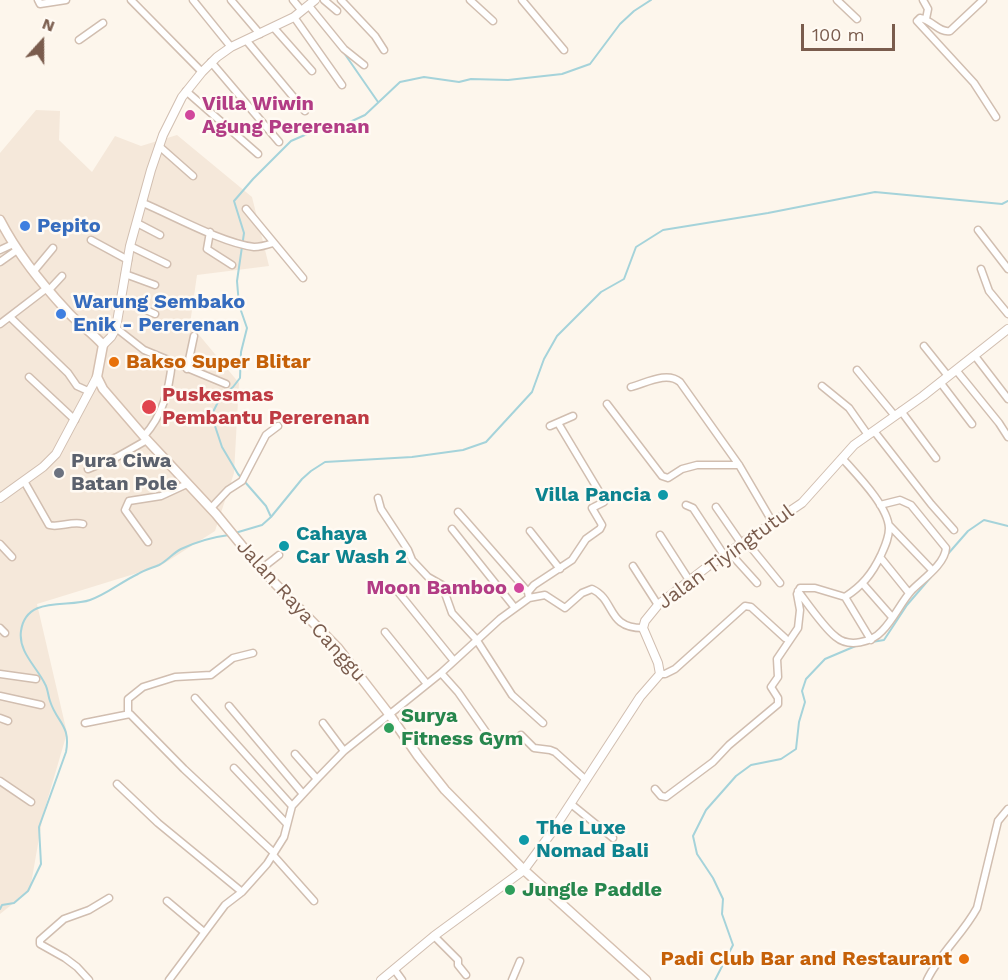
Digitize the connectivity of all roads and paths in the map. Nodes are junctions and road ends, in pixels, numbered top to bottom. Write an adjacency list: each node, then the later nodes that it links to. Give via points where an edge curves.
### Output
1 (38, 0): 2 (street, via 40,4)
2 (66, 0)
3 (131, 0): 31 (street)
4 (193, 0): 25 (street)
5 (231, 0): 22 (street)
6 (293, 0): 14 (street)
7 (324, 0): 15 (street)
8 (341, 0): 26 (street)
9 (470, 0): 19 (street)
10 (522, 0): 27 (street)
11 (837, 0): 17 (street)
12 (923, 0): 18 (street, via 928,9)
13 (983, 0): 18 (street, via 950,31)
14 (308, 6): 16 (street); 29 (street, via 344,50)
15 (336, 11)
16 (294, 17): 21 (street); 32 (street)
17 (857, 19)
18 (926, 19): 35 (street, via 917,21 974,84)
19 (493, 21)
20 (103, 23): 23 (street)
21 (274, 28): 22 (street); 30 (street)
22 (260, 34): 24 (street)
23 (79, 40)
24 (246, 40): 25 (street); 34 (street)
25 (231, 47): 28 (street)
26 (384, 50)
27 (564, 50)
28 (211, 62): 31 (street); 36 (street)
29 (364, 65)
30 (312, 71)
31 (202, 72): 33 (street)
32 (342, 85)
33 (186, 90): 37 (street); 38 (street)
34 (305, 111)
35 (996, 117)
36 (279, 142)
37 (159, 146): 39 (street); 40 (street)
38 (258, 154)
39 (193, 176)
40 (143, 203): 43 (street); 45 (street)
41 (246, 209): 48 (street)
42 (0, 220): 50 (main road)
43 (137, 223): 46 (street); 49 (street)
44 (978, 230): 58 (street)
45 (210, 232): 48 (street, via 256,247); 56 (street, via 207,249)
46 (160, 235)
47 (91, 240): 53 (street)
48 (273, 243): 62 (street)
49 (130, 246): 53 (street); 55 (street)
50 (15, 247): 52 (street); 54 (street); 59 (main road)
51 (53, 248): 59 (street)
52 (0, 250)
53 (128, 260): 60 (street)
54 (0, 262)
55 (167, 264)
56 (232, 266)
57 (981, 269): 67 (street, via 989,291)
58 (1008, 269)
59 (33, 272): 64 (main road)
60 (125, 274): 63 (street); 65 (street)
61 (62, 276): 64 (street)
62 (303, 278)
63 (155, 285)
64 (48, 289): 68 (street); 73 (main road)
65 (121, 299): 66 (street); 70 (street)
66 (155, 314)
67 (1008, 314)
68 (10, 317): 69 (street); 88 (street)
69 (0, 324)
70 (116, 328): 73 (street); 76 (street, via 144,350)
71 (1008, 329): 75 (street, Jalan Tiyingtutul)
72 (194, 336): 77 (street)
73 (103, 345): 82 (main road)
74 (924, 346): 80 (street)
75 (975, 356): 79 (street, Jalan Tiyingtutul); 89 (street)
76 (172, 362): 77 (street); 99 (street, via 160,412)
77 (187, 369): 84 (street)
78 (857, 370): 91 (street)
79 (956, 370): 80 (street, Jalan Tiyingtutul); 100 (street)
80 (948, 376): 83 (street, Jalan Tiyingtutul)
81 (29, 377): 93 (street)
82 (97, 377): 87 (main road, Jalan Raya Canggu); 88 (street)
83 (940, 382): 91 (street, Jalan Tiyingtutul); 95 (street)
84 (226, 384)
85 (822, 386): 98 (street)
86 (632, 387): 103 (street, via 675,378)
87 (103, 389): 88 (street); 99 (main road, Jalan Raya Canggu)
88 (87, 394): 93 (street)
89 (1008, 399)
90 (607, 404): 103 (street, via 662,476 668,478 697,465)
91 (898, 413): 98 (street, Jalan Tiyingtutul); 102 (street)
92 (573, 416): 94 (street)
93 (75, 420): 105 (street, via 49,463)
94 (558, 423): 97 (street); 130 (street, via 604,502 592,508 602,525 600,529 586,538 572,560)
95 (972, 424)
96 (278, 426): 112 (street, via 267,435 242,481)
97 (550, 426)
98 (871, 433): 101 (street, Jalan Tiyingtutul); 118 (street)
99 (145, 438): 104 (street, via 117,457); 106 (main road, Jalan Raya Canggu)
100 (1008, 438)
101 (842, 458): 110 (street); 114 (street, Jalan Tiyingtutul, via 808,497)
102 (936, 458)
103 (739, 465): 114 (street)
104 (88, 469)
105 (24, 481): 107 (street); 115 (street, via 49,525)
106 (187, 484): 112 (main road, Jalan Raya Canggu); 121 (street, via 126,505)
107 (1, 496)
108 (378, 498): 147 (street, via 412,560 441,585 452,613)
109 (686, 505): 124 (street, via 693,508)
110 (880, 505): 116 (street); 131 (street, via 906,502 942,542 946,553)
111 (716, 507): 122 (street)
112 (211, 508): 129 (main road, Jalan Raya Canggu)
113 (458, 512): 139 (street)
114 (772, 523): 122 (street, Jalan Tiyingtutul)
115 (83, 524)
116 (889, 524): 127 (street); 131 (street)
117 (452, 529): 142 (street)
118 (954, 530)
119 (530, 531): 130 (street)
120 (660, 535): 132 (street)
121 (148, 542)
122 (743, 542): 124 (street, Jalan Tiyingtutul); 134 (street)
123 (0, 544): 126 (street)
124 (727, 553): 132 (street, Jalan Tiyingtutul); 133 (street)
125 (279, 555): 129 (street)
126 (12, 557)
127 (880, 557): 135 (street); 138 (street)
128 (633, 566): 141 (street)
129 (261, 568): 161 (main road, Jalan Raya Canggu, via 338,648)
130 (560, 569): 139 (street, via 534,585)
131 (932, 570): 138 (street)
132 (690, 580): 141 (street, Jalan Tiyingtutul)
133 (757, 583)
134 (780, 583)
135 (863, 584): 140 (street); 143 (street)
136 (395, 588): 150 (street)
137 (797, 591): 140 (street, via 807,586); 148 (street, via 836,637 848,642); 176 (street, via 798,628 777,659 778,677 771,687 778,704 713,762 666,797)
138 (909, 593): 143 (street)
139 (529, 595): 142 (street); 144 (street, via 545,595 565,608 592,589 623,624)
140 (845, 597): 148 (street)
141 (658, 605): 144 (street, Jalan Tiyingtutul)
142 (515, 608): 147 (street)
143 (892, 617): 148 (street, via 881,633)
144 (643, 628): 153 (street, Jalan Tiyingtutul)
145 (385, 632): 155 (street)
146 (785, 638): 153 (street, via 745,606 675,669)
147 (476, 639): 150 (street); 166 (street, via 512,695)
148 (871, 639)
149 (253, 653): 160 (street, via 233,658 211,675 175,677 143,687 128,699)
150 (454, 661): 151 (street)
151 (441, 673): 155 (street); 167 (street)
152 (0, 674): 154 (street)
153 (660, 675): 173 (street, via 640,697)
154 (36, 680)
155 (427, 684): 161 (street)
156 (0, 696): 158 (street)
157 (195, 698): 180 (street)
158 (42, 705)
159 (229, 706): 177 (street)
160 (128, 714): 164 (street); 184 (street)
161 (389, 714): 169 (street); 185 (main road, Jalan Raya Canggu, via 445,790)
162 (0, 718): 163 (street)
163 (8, 721)
164 (85, 723)
165 (323, 723): 169 (street)
166 (543, 723)
167 (486, 732)
168 (520, 735): 173 (street, via 534,748 555,752)
169 (344, 751): 172 (street)
170 (295, 754): 172 (street)
171 (234, 768): 182 (street)
172 (317, 779): 177 (street)
173 (586, 780): 179 (street)
174 (0, 781): 178 (street)
175 (117, 784): 186 (street)
176 (655, 789)
177 (303, 794): 180 (street)
178 (31, 801)
179 (571, 804): 183 (street); 185 (street)
180 (292, 806): 182 (street)
181 (1008, 809): 201 (street, via 998,821 977,908)
182 (286, 824): 184 (street, via 284,837)
183 (613, 838)
184 (273, 854): 186 (street); 189 (street)
185 (524, 870): 191 (street); 200 (main road, Jalan Raya Canggu)
186 (242, 892): 190 (street, via 225,905)
187 (109, 897): 195 (street, via 64,919 40,940 40,944 65,958)
188 (167, 901): 190 (street)
189 (314, 901)
190 (204, 933): 196 (street)
191 (434, 936): 193 (street); 194 (street, via 458,960)
192 (520, 961): 199 (street)
193 (394, 969): 197 (street); 198 (street)
194 (466, 975)
195 (88, 980)
196 (170, 980)
197 (381, 980)
198 (402, 980)
199 (512, 980)
200 (646, 980)
201 (927, 980)

